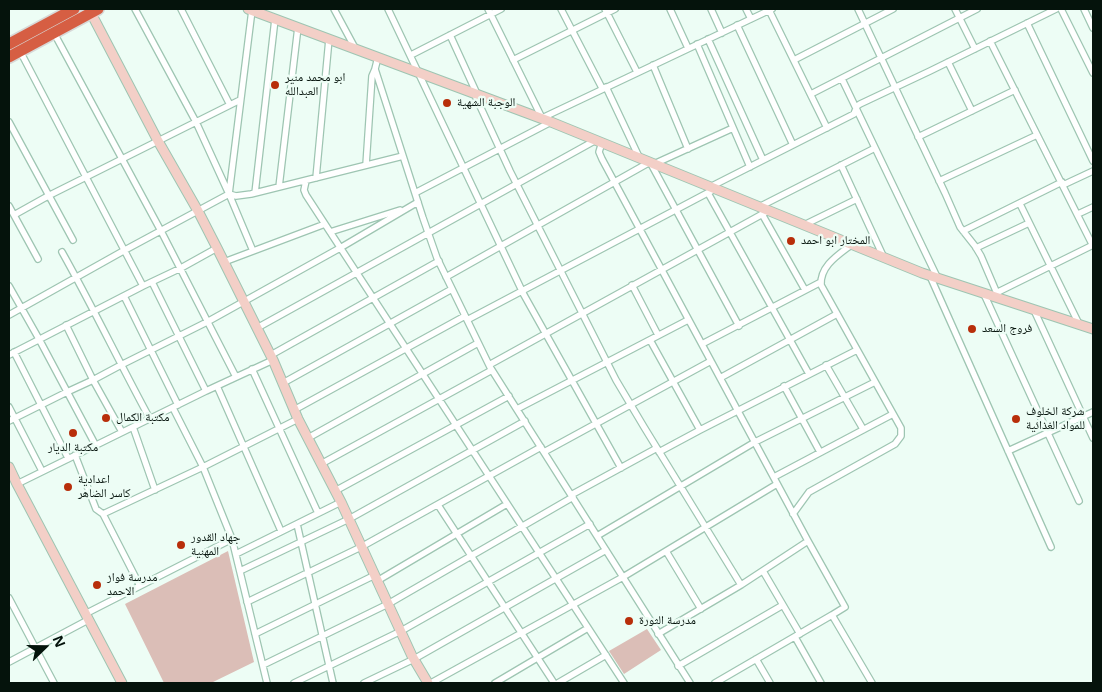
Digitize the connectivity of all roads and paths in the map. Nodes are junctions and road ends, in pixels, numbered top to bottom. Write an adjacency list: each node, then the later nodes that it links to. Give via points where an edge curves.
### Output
1 (70, 9): 41 (highway)
2 (135, 9): 71 (street)
3 (181, 9): 66 (street)
4 (334, 9): 43 (street)
5 (389, 9): 47 (street)
6 (501, 9): 24 (street)
7 (561, 9): 34 (street)
8 (615, 9): 22 (street)
9 (670, 9): 44 (street)
10 (711, 9): 36 (street)
11 (746, 9): 28 (street)
12 (770, 9): 28 (street); 52 (street)
13 (858, 9): 29 (street)
14 (893, 9): 29 (street)
15 (954, 9): 26 (street)
16 (977, 9): 26 (street)
17 (1056, 9): 25 (street)
18 (1062, 9): 58 (street)
19 (1084, 9): 33 (street)
20 (250, 10): 23 (street); 65 (street)
21 (94, 11): 35 (highway); 77 (street)
22 (606, 11): 34 (street); 57 (street)
23 (267, 12): 27 (street)
24 (489, 12): 37 (street); 51 (street)
25 (1042, 12): 30 (street)
26 (960, 18): 45 (street); 50 (street)
27 (275, 19): 32 (street); 103 (street)
28 (751, 19): 31 (street)
29 (865, 23): 50 (street); 52 (street)
30 (1027, 23): 40 (street); 87 (street)
31 (737, 25): 36 (street); 79 (street)
32 (298, 27): 38 (street); 101 (street)
33 (1093, 28)
34 (572, 30): 51 (street); 61 (street)
35 (54, 32): 46 (highway); 85 (street)
36 (722, 33): 39 (street)
37 (450, 35): 47 (street); 63 (street)
38 (329, 39): 43 (street); 95 (street)
39 (708, 39): 42 (street); 86 (street)
40 (990, 41): 45 (street); 62 (street)
41 (9, 44)
42 (697, 44): 44 (street); 73 (street)
43 (355, 48): 49 (street)
44 (688, 48): 54 (street)
45 (975, 49): 53 (street)
46 (20, 51): 48 (highway); 94 (street)
47 (410, 55): 56 (street)
48 (9, 57)
49 (378, 57): 55 (street); 56 (street)
50 (882, 58): 59 (street); 60 (street)
51 (513, 60): 69 (street)
52 (794, 60): 64 (street)
53 (948, 62): 60 (street); 68 (street)
54 (653, 65): 57 (street); 82 (street)
55 (375, 69): 83 (street); 89 (street)
56 (419, 72): 63 (street); 92 (street)
57 (637, 72): 61 (street)
58 (1093, 73)
59 (842, 79): 64 (street); 67 (street)
60 (895, 87): 67 (street); 76 (street)
61 (604, 88): 69 (street); 84 (street)
62 (1015, 90): 68 (street); 75 (street)
63 (476, 94): 69 (street); 81 (street)
64 (811, 94): 74 (street)
65 (240, 100): 66 (street); 105 (street)
66 (230, 105): 71 (street)
67 (856, 108): 74 (street, via 854,114); 80 (street)
68 (972, 111): 76 (street)
69 (542, 118): 72 (street)
70 (9, 122): 106 (street)
71 (196, 122): 77 (street); 105 (street)
72 (551, 122): 78 (street); 81 (street)
73 (733, 128): 82 (street); 91 (street)
74 (827, 128): 79 (street)
75 (1038, 135): 97 (street); 100 (street)
76 (918, 137): 97 (street)
77 (158, 141): 85 (street); 116 (street)
78 (600, 141): 84 (street); 98 (street, via 599,152); 99 (street)
79 (793, 145): 86 (street)
80 (875, 148): 90 (street); 150 (street)
81 (499, 149): 92 (street); 99 (street)
82 (688, 149): 88 (street)
83 (403, 156): 89 (street); 104 (street)
84 (639, 158): 88 (street)
85 (122, 159): 94 (street); 124 (street)
86 (763, 160): 91 (street)
87 (1093, 161)
88 (652, 163): 98 (street); 102 (street); 114 (street)
89 (366, 165): 95 (street)
90 (841, 165): 107 (street); 115 (street)
91 (750, 167): 102 (street)
92 (464, 168): 104 (street); 109 (street)
93 (1093, 171): 100 (street)
94 (87, 177): 106 (street); 136 (street)
95 (316, 178): 96 (street)
96 (306, 181): 101 (street); 120 (street, via 306,195)
97 (939, 181): 127 (street)
98 (614, 183): 122 (street); 123 (street)
99 (516, 184): 109 (street); 122 (street)
100 (1062, 184): 110 (street); 117 (street)
101 (279, 187): 103 (street)
102 (711, 190): 114 (street); 115 (street); 126 (street)
103 (255, 193): 105 (street)
104 (415, 193): 108 (street)
105 (229, 194): 116 (street); 137 (street)
106 (48, 196): 118 (street); 129 (street)
107 (857, 200): 121 (street); 140 (street)
108 (418, 202): 113 (street); 128 (street)
109 (481, 204): 128 (street); 132 (street)
110 (1020, 204): 119 (street); 127 (street)
111 (9, 207): 118 (street)
112 (1093, 207): 117 (street)
113 (409, 208): 125 (street); 134 (street)
114 (676, 210): 123 (street); 138 (street)
115 (763, 210): 121 (street); 126 (street); 158 (street)
116 (198, 211): 124 (street); 133 (street)
117 (1078, 214): 131 (street)
118 (14, 215): 141 (street)
119 (1029, 222): 135 (street); 144 (street)
120 (325, 224): 125 (street); 137 (street)
121 (804, 225): 130 (street)
122 (538, 226): 132 (street); 147 (street)
123 (639, 229): 146 (street); 147 (street)
124 (161, 231): 136 (street); 145 (street)
125 (330, 232): 134 (street)
126 (730, 232): 138 (street); 166 (street)
127 (964, 232): 135 (street)
128 (428, 233): 142 (street); 148 (street)
129 (72, 240)
130 (851, 245): 140 (street); 153 (street, via 828,263)
131 (1093, 245): 144 (street)
132 (501, 246): 149 (street); 159 (street)
133 (217, 248): 143 (street); 145 (street)
134 (340, 248): 148 (street); 164 (street)
135 (976, 248): 162 (street)
136 (125, 250): 151 (street); 156 (street)
137 (254, 250): 143 (street)
138 (698, 250): 146 (street); 178 (street)
139 (62, 252): 151 (street)
140 (884, 258): 150 (street)
141 (38, 259)
142 (439, 261): 149 (street); 163 (street)
143 (224, 262): 164 (street)
144 (1050, 266): 162 (street); 176 (street)
145 (180, 268): 152 (street); 174 (street)
146 (661, 269): 154 (street); 173 (street)
147 (561, 271): 159 (street); 169 (street)
148 (357, 273): 163 (street); 179 (street)
149 (446, 277): 157 (street)
150 (934, 277): 160 (street); 247 (street)
151 (77, 278): 165 (street); 168 (street)
152 (152, 282): 156 (street); 182 (street)
153 (821, 282): 158 (street); 170 (street)
154 (632, 285): 169 (street); 183 (street)
155 (9, 286): 165 (street)
156 (143, 286): 161 (street)
157 (452, 289): 172 (street); 175 (street)
158 (805, 290): 166 (street)
159 (522, 291): 172 (street); 181 (street)
160 (984, 293): 162 (street); 238 (street)
161 (124, 296): 168 (street); 190 (street)
162 (998, 296): 167 (street)
163 (373, 298): 175 (street); 193 (street)
164 (244, 302): 174 (street); 179 (street)
165 (21, 308): 171 (street); 184 (street)
166 (772, 308): 178 (street); 186 (street)
167 (1034, 310): 176 (street); 225 (street)
168 (94, 311): 177 (street); 196 (street)
169 (582, 313): 181 (street); 195 (street)
170 (837, 314): 186 (street); 191 (street)
171 (9, 315)
172 (466, 318): 187 (street); 189 (street)
173 (688, 320): 183 (street); 188 (street)
174 (207, 322): 182 (street); 202 (street)
175 (390, 324): 189 (street); 208 (street)
176 (1079, 324): 180 (street)
177 (66, 325): 184 (street); 204 (street)
178 (739, 326): 188 (street)
179 (257, 328): 193 (street)
180 (1093, 330)
181 (546, 334): 198 (street); 205 (street)
182 (178, 336): 190 (street); 211 (street)
183 (658, 336): 185 (street)
184 (39, 339): 192 (street); 212 (street)
185 (650, 340): 195 (street); 206 (street)
186 (790, 340): 201 (street); 203 (street)
187 (478, 343): 198 (street); 200 (street)
188 (702, 344): 194 (street)
189 (406, 348): 200 (street); 221 (street)
190 (151, 350): 196 (street); 219 (street)
191 (857, 350): 197 (street); 207 (street)
192 (11, 353): 216 (street)
193 (272, 358): 199 (street); 208 (street)
194 (711, 361): 203 (street); 206 (street)
195 (607, 362): 205 (street); 217 (street)
196 (121, 365): 204 (street); 226 (street)
197 (826, 365): 201 (street); 214 (street)
198 (491, 367): 213 (street); 215 (street)
199 (252, 370): 202 (street); 234 (street)
200 (422, 374): 215 (street); 239 (street)
201 (809, 374): 210 (street)
202 (236, 377): 209 (street)
203 (720, 378): 222 (street)
204 (93, 380): 212 (street); 237 (street)
205 (572, 380): 220 (street); 231 (street)
206 (673, 381): 217 (street); 236 (street)
207 (875, 382): 214 (street); 224 (street)
208 (283, 383): 221 (street)
209 (217, 386): 211 (street); 243 (street)
210 (784, 386): 222 (street); 228 (street)
211 (206, 391): 219 (street)
212 (67, 392): 216 (street); 242 (street)
213 (509, 396): 220 (street); 232 (street)
214 (844, 397): 228 (street); 235 (street)
215 (439, 399): 232 (street); 251 (street)
216 (40, 405): 229 (street); 250 (street)
217 (631, 405): 231 (street); 246 (street)
218 (9, 407): 229 (street)
219 (176, 407): 226 (street); 252 (street)
220 (517, 409): 230 (street)
221 (294, 410): 227 (street)
222 (738, 411): 236 (street); 241 (street)
223 (1093, 412): 225 (street)
224 (892, 414): 235 (street); 269 (street, via 902,432 895,444 809,492)
225 (1084, 417): 238 (street); 240 (street)
226 (150, 419): 233 (street)
227 (298, 419): 234 (street); 239 (street)
228 (802, 419): 241 (street); 248 (street)
229 (12, 420): 254 (street)
230 (525, 421): 244 (street); 245 (street)
231 (596, 423): 245 (street); 253 (street)
232 (456, 425): 244 (street); 261 (street)
233 (133, 427): 237 (street); 260 (street)
234 (279, 428): 243 (street); 267 (street)
235 (863, 429): 248 (street)
236 (700, 430): 246 (street)
237 (122, 432): 242 (street)
238 (1048, 433): 247 (street); 263 (street)
239 (308, 438): 251 (street)
240 (1093, 438)
241 (755, 442): 257 (street); 259 (street)
242 (96, 446): 249 (street)
243 (244, 447): 252 (street); 275 (street)
244 (472, 450): 256 (street); 270 (street)
245 (543, 450): 256 (street); 262 (street)
246 (658, 450): 253 (street); 259 (street)
247 (1008, 451): 282 (street)
248 (820, 452): 257 (street)
249 (75, 455): 250 (street); 268 (street, via 96,509)
250 (68, 458): 254 (street)
251 (321, 464): 261 (street)
252 (203, 467): 260 (street); 278 (street)
253 (621, 468): 262 (street)
254 (42, 471): 255 (street)
255 (12, 476): 306 (street)
256 (489, 476): 265 (street); 266 (street)
257 (774, 477): 258 (street)
258 (777, 484): 269 (street); 274 (street)
259 (680, 486): 274 (street); 277 (street)
260 (155, 490): 268 (street)
261 (335, 491): 264 (street)
262 (572, 496): 272 (street); 273 (street)
263 (1079, 501)
264 (341, 502): 267 (street); 270 (street)
265 (507, 504): 273 (street); 276 (street)
266 (438, 505): 276 (street); 281 (street)
267 (318, 513): 271 (street)
268 (103, 514): 296 (street)
269 (793, 514): 280 (street)
270 (349, 519): 279 (street); 281 (street)
271 (297, 524): 275 (street); 279 (street)
272 (590, 524): 277 (street); 285 (street)
273 (522, 527): 285 (street); 287 (street)
274 (706, 527): 284 (street); 295 (street)
275 (281, 531): 286 (street)
276 (457, 534): 287 (street); 292 (street)
277 (597, 536): 283 (street)
278 (232, 539): 286 (street); 296 (street)
279 (301, 541): 288 (street); 290 (street)
280 (808, 542): 289 (street); 305 (street, via 845,607)
281 (361, 546): 290 (street); 292 (street)
282 (1051, 547)
283 (606, 550): 291 (street); 293 (street)
284 (666, 551): 291 (street); 304 (street)
285 (539, 553): 293 (street); 294 (street)
286 (236, 554): 288 (street)
287 (471, 555): 294 (street); 300 (street)
288 (240, 571): 298 (street)
289 (763, 571): 295 (street); 302 (street)
290 (308, 572): 298 (street); 299 (street)
291 (623, 577): 301 (street); 311 (street)
292 (376, 578): 299 (street); 300 (street)
293 (556, 579): 301 (street); 303 (street)
294 (488, 582): 303 (street); 308 (street)
295 (741, 585): 304 (street)
296 (140, 586): 306 (street)
297 (9, 598): 314 (street)
298 (247, 602): 310 (street)
299 (315, 604): 310 (street); 312 (street)
300 (388, 604): 308 (street); 312 (street)
301 (573, 605): 307 (street); 309 (street)
302 (783, 605): 313 (street); 322 (street)
303 (505, 608): 309 (street); 317 (street)
304 (701, 609): 311 (street)
305 (832, 615): 313 (street); 337 (street)
306 (86, 617): 314 (street); 325 (street)
307 (588, 628): 315 (street); 316 (street)
308 (401, 631): 317 (street); 321 (street)
309 (521, 633): 316 (street); 330 (street)
310 (255, 634): 320 (street)
311 (658, 634): 322 (street)
312 (323, 635): 320 (street); 321 (street)
313 (797, 636): 318 (street); 336 (street)
314 (35, 648): 319 (street); 324 (street)
315 (606, 655): 332 (street); 333 (street)
316 (538, 658): 331 (street); 332 (street)
317 (414, 659): 329 (street); 330 (street)
318 (756, 660): 323 (street); 335 (street)
319 (9, 662)
320 (263, 665): 326 (street)
321 (330, 666): 327 (street); 328 (street)
322 (678, 666): 334 (street)
323 (719, 682)
324 (54, 683)
325 (122, 683)
326 (267, 683)
327 (294, 683)
328 (334, 683)
329 (364, 683)
330 (429, 683)
331 (495, 683)
332 (556, 683)
333 (624, 683)
334 (690, 683)
335 (770, 683)
336 (821, 683)
337 (872, 683)

